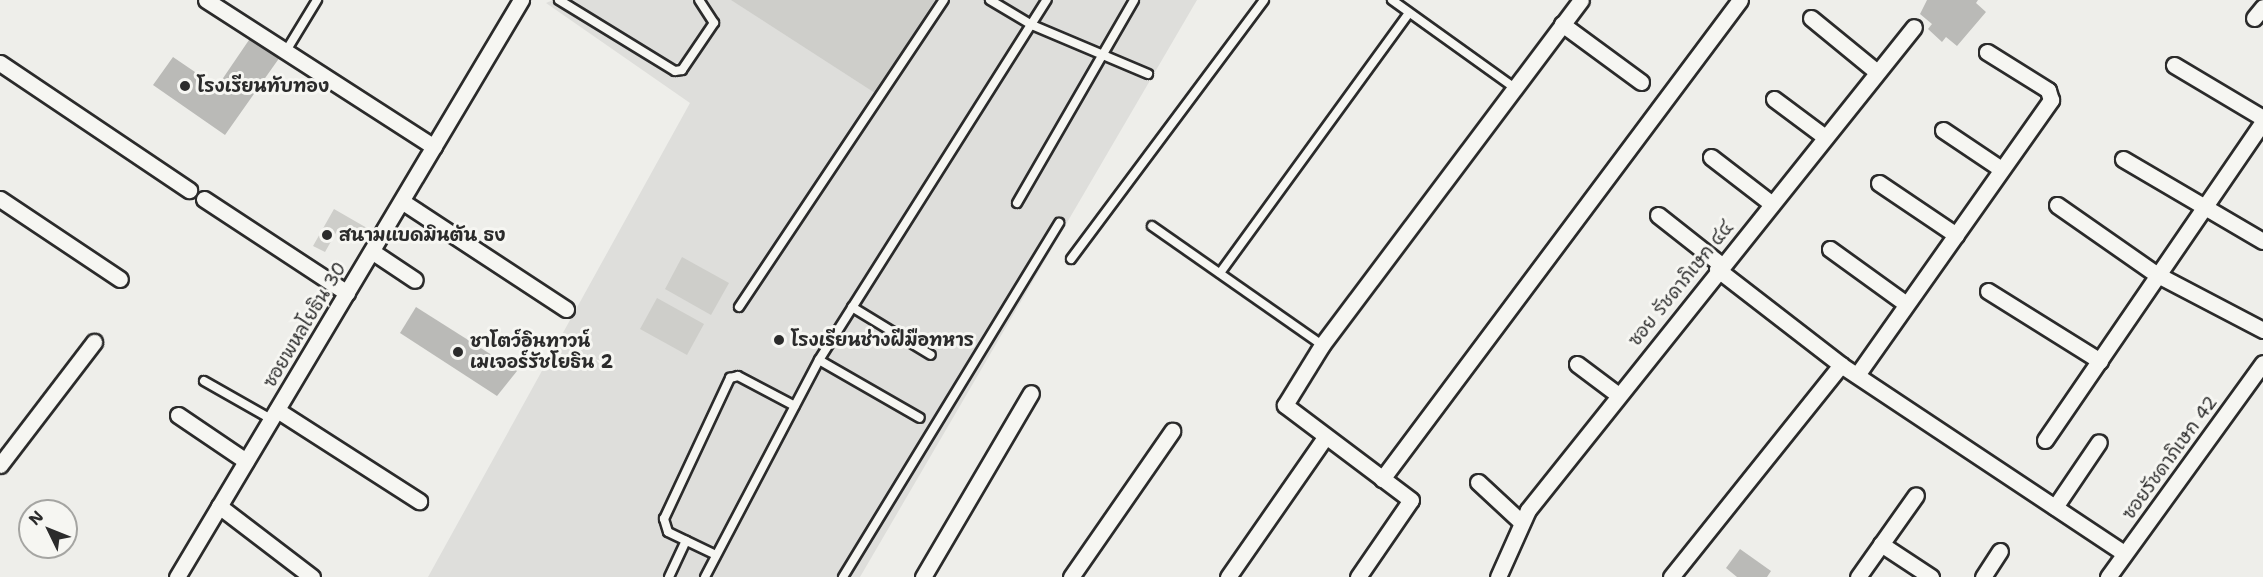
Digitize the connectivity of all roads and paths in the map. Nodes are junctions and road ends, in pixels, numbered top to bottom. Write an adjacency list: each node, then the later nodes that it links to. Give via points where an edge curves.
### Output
1 (206, 0): 20 (street)
2 (317, 0): 20 (lane)
3 (521, 0): 32 (street, ซอยพหลโยธิน 30)
4 (559, 0): 5 (lane, via 675,71 682,70 714,23)
5 (699, 0)
6 (944, 0): 61 (lane)
7 (990, 0): 17 (lane)
8 (1047, 0): 17 (lane)
9 (1134, 0): 21 (lane)
10 (1264, 0): 52 (lane)
11 (1392, 0): 14 (lane)
12 (1581, 0): 16 (street)
13 (1740, 0): 87 (street)
14 (1409, 13): 27 (lane); 54 (lane)
15 (1811, 18): 24 (street)
16 (1562, 24): 26 (street); 27 (street)
17 (1032, 26): 21 (lane); 62 (lane)
18 (1914, 27): 24 (street, ซอย รัชดาภิเษก ๔๔)
19 (1987, 52): 35 (street, via 2052,94)
20 (285, 53): 32 (street)
21 (1105, 53): 25 (lane); 41 (lane)
22 (0, 63): 37 (street)
23 (2174, 64): 29 (street)
24 (1877, 72): 31 (street, ซอย รัชดาภิเษก ๔๔)
25 (1148, 74)
26 (1641, 82)
27 (1515, 88): 66 (street)
28 (1774, 99): 31 (street)
29 (2263, 120): 44 (street)
30 (1943, 130): 35 (street)
31 (1824, 137): 42 (street, ซอย รัชดาภิเษก ๔๔)
32 (434, 147): 40 (street, ซอยพหลโยธิน 30)
33 (1711, 157): 42 (street)
34 (2123, 159): 44 (street)
35 (2001, 169): 48 (street)
36 (1879, 183): 48 (street)
37 (189, 190)
38 (0, 199): 56 (street)
39 (204, 199): 59 (street)
40 (403, 202): 51 (street, ซอยพหลโยธิน 30); 63 (street)
41 (1017, 203)
42 (1772, 204): 53 (street, ซอย รัชดาภิเษก ๔๔)
43 (2057, 205): 55 (street)
44 (2205, 205): 49 (street); 55 (street)
45 (1658, 215): 53 (street)
46 (1059, 223): 103 (lane)
47 (1152, 226): 54 (lane)
48 (1956, 235): 60 (street)
49 (2263, 241)
50 (1830, 249): 60 (street)
51 (373, 252): 57 (street); 59 (street, ซอยพหลโยธิน 30)
52 (1071, 259)
53 (1719, 267): 72 (street); 76 (street, ซอย รัชดาภิเษก ๔๔)
54 (1220, 273): 66 (lane)
55 (2156, 274): 64 (street); 69 (street)
56 (120, 279)
57 (415, 280)
58 (1988, 291): 69 (street)
59 (347, 293): 79 (street, ซอยพหลโยธิน 30)
60 (1905, 303): 73 (street)
61 (738, 307)
62 (852, 307): 67 (lane); 68 (lane)
63 (566, 309)
64 (2263, 330)
65 (94, 342): 86 (street)
66 (1322, 345): 82 (street, via 1285,405)
67 (931, 355)
68 (819, 360): 77 (lane); 80 (lane)
69 (2100, 361): 83 (street)
70 (2263, 363): 97 (street, ซอยรัชดาภิเษก 42)
71 (1577, 364): 76 (street)
72 (1841, 365): 73 (street); 109 (street)
73 (1857, 375): 92 (street)
74 (204, 381): 79 (lane)
75 (1031, 393): 104 (street)
76 (1617, 394): 93 (street, ซอย รัชดาภิเษก ๔๔)
77 (795, 405): 94 (lane, via 738,376 730,378 664,519 668,532); 98 (lane)
78 (178, 415): 85 (street)
79 (274, 415): 85 (street, ซอยพหลโยธิน 30); 90 (street)
80 (920, 418)
81 (1172, 431): 105 (street)
82 (1324, 439): 87 (street); 106 (street)
83 (2045, 440)
84 (2099, 442): 92 (street)
85 (246, 461): 91 (street, ซอยพหลโยธิน 30)
86 (0, 465)
87 (1382, 479): 107 (street, via 1411,500)
88 (1478, 482): 93 (street)
89 (1916, 495): 95 (street)
90 (419, 501)
91 (219, 506): 99 (street, ซอยพหลโยธิน 30); 100 (street)
92 (2055, 507): 97 (street)
93 (1520, 521): 108 (street, ซอย รัชดาภิเษก ๔๔)
94 (686, 541): 98 (lane); 101 (lane)
95 (1881, 544): 110 (street); 111 (street)
96 (2000, 551): 112 (street)
97 (2124, 553): 113 (street, ซอยรัชดาภิเษก 42)
98 (716, 555): 102 (lane)
99 (177, 577)
100 (312, 577)
101 (669, 577)
102 (705, 577)
103 (843, 577)
104 (923, 577)
105 (1071, 577)
106 (1228, 577)
107 (1358, 577)
108 (1498, 577)
109 (1671, 577)
110 (1858, 577)
111 (1931, 577)
112 (1983, 577)
113 (2108, 577)

